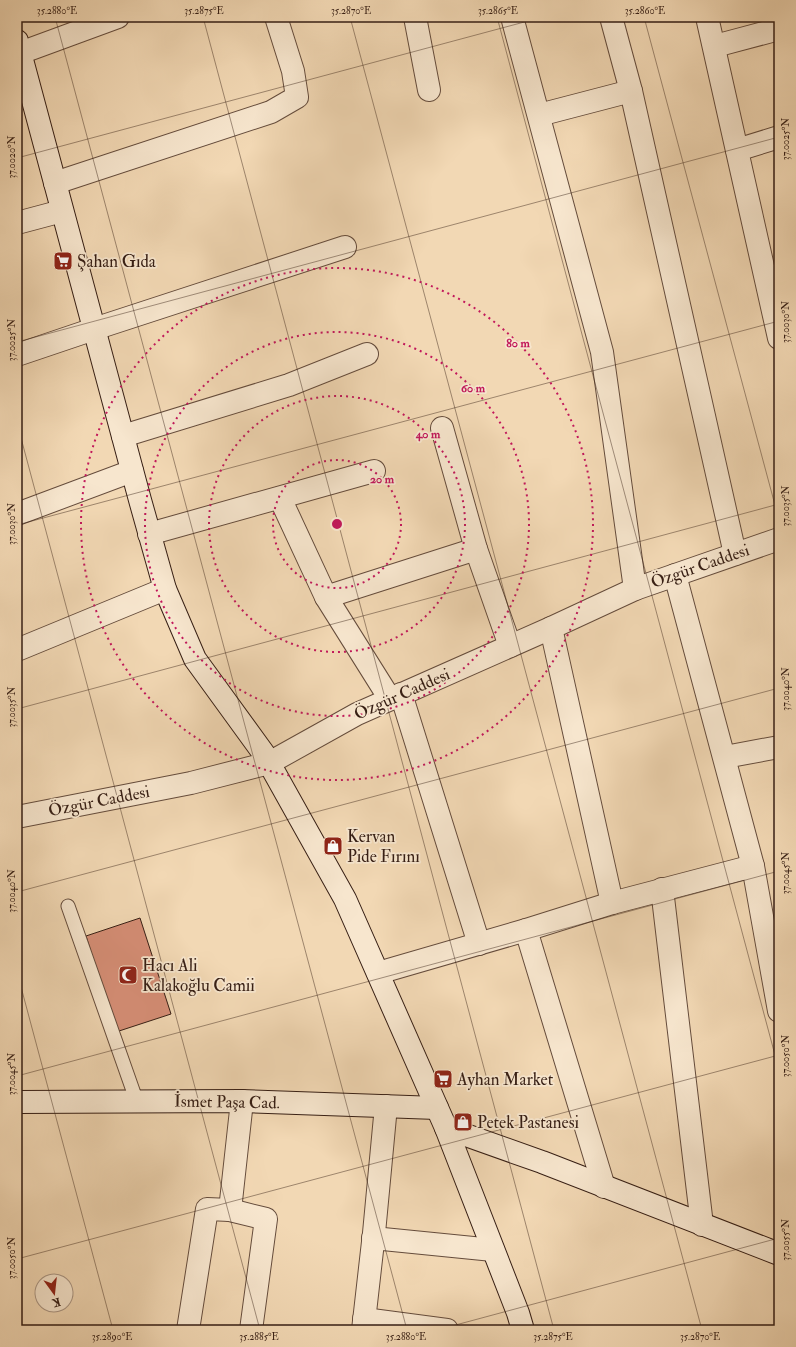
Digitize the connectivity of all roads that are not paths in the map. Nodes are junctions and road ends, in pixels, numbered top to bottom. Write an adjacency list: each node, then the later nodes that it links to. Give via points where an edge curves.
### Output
1 (118, 17): 9 (street)
2 (276, 17): 15 (street, via 293,71 297,97 271,112)
3 (415, 17): 10 (street)
4 (512, 17): 12 (street)
5 (611, 17): 11 (street)
6 (707, 17): 8 (street)
7 (779, 29): 8 (street)
8 (715, 46): 14 (street)
9 (19, 47): 15 (street)
10 (429, 90)
11 (631, 91): 12 (street); 33 (street)
12 (539, 115): 35 (street, via 602,352)
13 (779, 137): 14 (street)
14 (737, 150): 19 (street)
15 (55, 183): 16 (street)
16 (62, 210): 17 (street); 20 (street)
17 (17, 223)
18 (345, 247): 20 (street)
19 (774, 291): 21 (street)
20 (94, 329): 23 (street); 25 (street)
21 (779, 338)
22 (367, 354): 25 (street, via 289,385)
23 (17, 355)
24 (442, 428): 32 (street)
25 (123, 436): 26 (street)
26 (132, 471): 29 (street); 30 (street)
27 (374, 471): 28 (street)
28 (280, 498): 30 (street); 37 (street)
29 (17, 514)
30 (149, 534): 36 (street)
31 (779, 539): 33 (street, Özgür Caddesi)
32 (476, 549): 37 (street); 39 (street)
33 (735, 554): 34 (street, Özgür Caddesi)
34 (675, 575): 35 (street, Özgür Caddesi); 43 (street)
35 (635, 588): 38 (street, Özgür Caddesi)
36 (165, 589): 40 (street); 44 (street, via 195,659)
37 (326, 597): 41 (street)
38 (551, 628): 39 (street, Özgür Caddesi); 48 (street)
39 (510, 646): 41 (street, Özgür Caddesi)
40 (17, 650)
41 (396, 696): 44 (street, Özgür Caddesi, via 357,714); 51 (street)
42 (779, 747): 43 (street)
43 (725, 758): 46 (street)
44 (269, 763): 45 (street, Özgür Caddesi, via 192,783); 52 (street, via 346,900)
45 (17, 817)
46 (753, 866): 47 (street); 53 (street)
47 (662, 889): 48 (street); 62 (street)
48 (612, 903): 50 (street)
49 (68, 906): 55 (lane)
50 (526, 930): 51 (street); 60 (street)
51 (479, 944): 52 (street)
52 (378, 973): 58 (street)
53 (779, 1011)
54 (17, 1102): 55 (street, İsmet Paşa Cad.)
55 (137, 1102): 56 (street, İsmet Paşa Cad.)
56 (242, 1102): 57 (street, İsmet Paşa Cad.); 61 (street)
57 (386, 1106): 58 (street, İsmet Paşa Cad.); 63 (street)
58 (437, 1108): 59 (street)
59 (446, 1128): 60 (street); 64 (street)
60 (604, 1187): 62 (street)
61 (230, 1210): 67 (street, via 207,1209); 68 (street, via 266,1219)
62 (702, 1225): 65 (street)
63 (374, 1238): 64 (street); 66 (street)
64 (493, 1250): 70 (street, via 518,1313)
65 (779, 1254)
66 (364, 1325): 69 (street)
67 (188, 1330)
68 (250, 1330)
69 (447, 1330)
70 (522, 1330)

